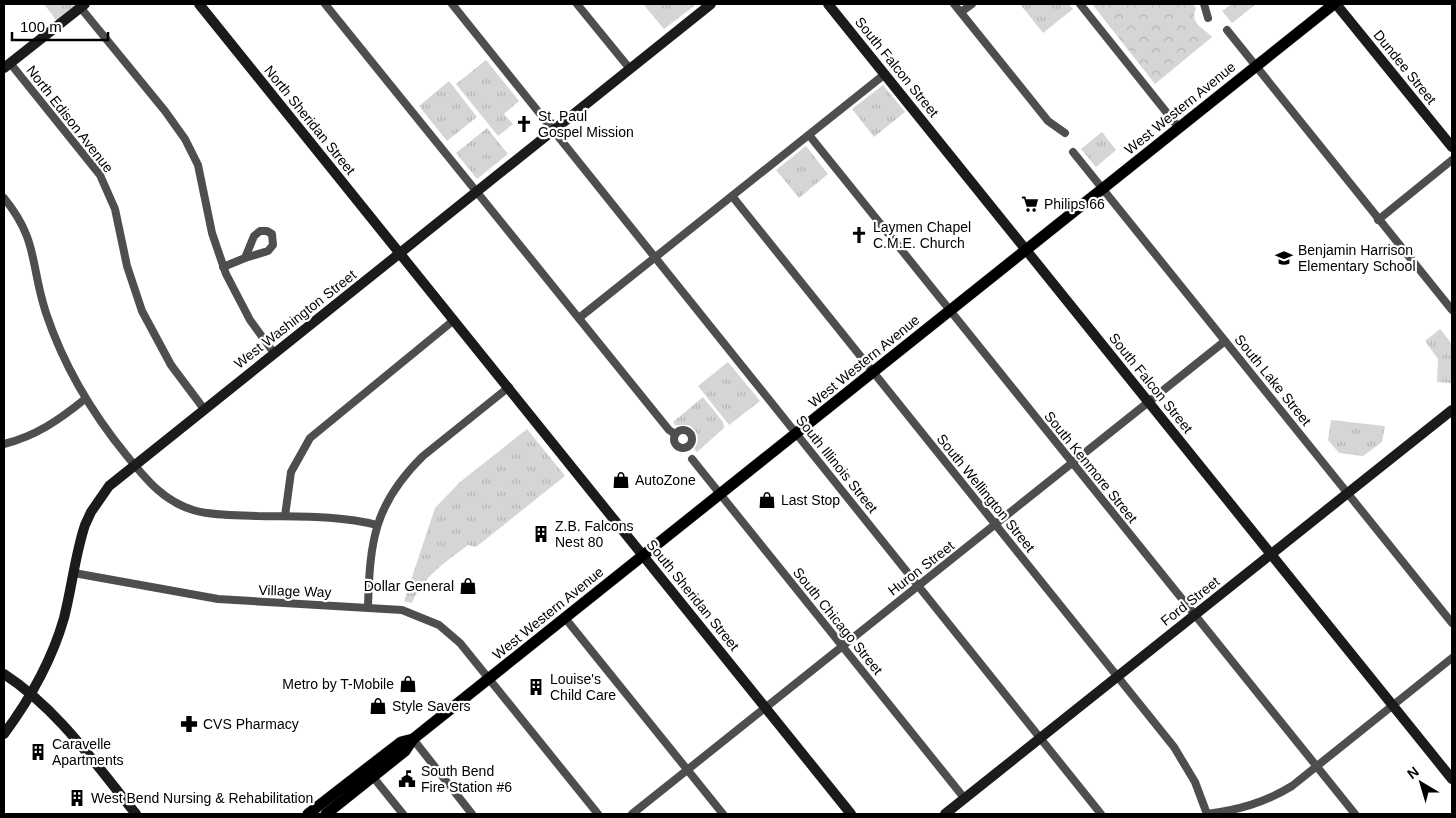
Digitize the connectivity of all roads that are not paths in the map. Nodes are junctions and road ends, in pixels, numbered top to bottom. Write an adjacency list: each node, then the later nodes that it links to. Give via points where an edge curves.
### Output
1 (199, 4): 33 (street, North Sheridan Street)
2 (325, 4): 28 (street)
3 (452, 4): 21 (street, South Illinois Street)
4 (577, 4): 18 (street)
5 (828, 4): 19 (street, South Falcon Street)
6 (954, 4): 13 (street)
7 (972, 4): 13 (street)
8 (1080, 4): 20 (street)
9 (1204, 4): 14 (street)
10 (1335, 4): 17 (main road, West Western Avenue); 24 (street, Dundee Street)
11 (82, 5): 16 (street); 36 (street, via 185,139 198,165 212,233)
12 (707, 5): 18 (street, West Washington Street)
13 (961, 12): 22 (street, via 1048,121)
14 (1208, 18)
15 (1226, 30): 17 (street)
16 (7, 65): 47 (street, North Edison Avenue, via 103,180 116,209 127,266 142,311 171,365)
17 (1255, 66): 20 (main road, West Western Avenue); 31 (street)
18 (630, 69): 21 (street, West Washington Street)
19 (885, 74): 23 (street); 32 (street, South Falcon Street)
20 (1179, 128): 27 (main road, West Western Avenue)
21 (554, 130): 28 (street, West Washington Street); 34 (street, South Illinois Street)
22 (1065, 133)
23 (808, 135): 29 (street); 38 (street, South Kenmore Street)
24 (1452, 147)
25 (1074, 152): 27 (street, South Lake Street)
26 (1452, 160): 31 (street)
27 (1103, 189): 32 (main road, West Western Avenue); 41 (street, South Lake Street)
28 (477, 191): 33 (street, West Washington Street); 39 (street)
29 (732, 196): 34 (street); 43 (street, South Wellington Street)
30 (4, 198): 45 (street, via 29,237 51,326 61,354)
31 (1378, 220): 37 (street)
32 (1027, 250): 38 (main road, West Western Avenue); 46 (street, South Falcon Street)
33 (400, 253): 40 (street, South Sheridan Street); 42 (street, West Washington Street)
34 (656, 257): 39 (street); 50 (street, South Illinois Street)
35 (244, 258): 36 (street)
36 (223, 267): 42 (street, via 242,308)
37 (1452, 310)
38 (950, 311): 43 (main road, West Western Avenue); 54 (street, South Kenmore Street)
39 (579, 318): 49 (street)
40 (454, 320): 44 (street, South Sheridan Street); 57 (street, via 310,438 291,472)
41 (1225, 341): 46 (street, Huron Street); 55 (street, South Lake Street)
42 (274, 353): 47 (street, West Washington Street)
43 (874, 372): 50 (main road, West Western Avenue); 59 (street, South Wellington Street)
44 (509, 387): 58 (street, via 410,468 389,497); 61 (street, South Sheridan Street)
45 (85, 399): 51 (street, via 46,428); 53 (street)
46 (1149, 402): 54 (street, Huron Street); 60 (street, South Falcon Street)
47 (204, 409): 53 (street, West Washington Street)
48 (1452, 410): 55 (street, Ford Street)
49 (675, 434)
50 (797, 434): 56 (main road, West Western Avenue); 63 (street, South Illinois Street)
51 (4, 444)
52 (692, 459): 56 (street, South Chicago Street)
53 (134, 464): 57 (street, via 158,492 193,510 222,515); 62 (street, West Washington Street, via 109,486 91,512 81,538)
54 (1072, 464): 59 (street, Huron Street); 65 (street, South Kenmore Street)
55 (1347, 492): 60 (street, Ford Street); 67 (street, South Lake Street)
56 (721, 495): 61 (main road, West Western Avenue); 68 (street, South Chicago Street)
57 (285, 516): 58 (street, via 350,519)
58 (377, 525): 64 (street, via 370,552)
59 (996, 525): 63 (street, Huron Street); 71 (street, South Wellington Street)
60 (1271, 554): 65 (street, Ford Street); 74 (street, South Falcon Street)
61 (644, 556): 66 (main road, West Western Avenue); 75 (street, South Sheridan Street)
62 (74, 573): 64 (street, Village Way, via 218,599); 73 (street, West Washington Street, via 59,631)
63 (919, 586): 68 (street, Huron Street); 77 (street, South Illinois Street)
64 (368, 606): 72 (street, Village Way, via 402,610 438,625 460,643)
65 (1195, 615): 71 (street, Ford Street); 79 (street, South Kenmore Street)
66 (566, 618): 72 (main road, West Western Avenue); 80 (street)
67 (1452, 623)
68 (842, 646): 75 (street, Huron Street); 83 (street, South Chicago Street)
69 (1452, 658): 74 (street)
70 (4, 674): 73 (street)
71 (1118, 677): 77 (street, Ford Street); 95 (street, South Wellington Street, via 1186,765)
72 (489, 679): 78 (main road, West Western Avenue); 89 (street, Village Way)
73 (30, 694): 76 (street, West Washington Street); 84 (street, via 80,744)
74 (1393, 706): 79 (street); 82 (street, South Falcon Street)
75 (766, 708): 80 (street, Huron Street); 92 (street, South Sheridan Street)
76 (4, 734)
77 (1040, 737): 83 (street, Ford Street); 94 (street, South Illinois Street)
78 (412, 739): 81 (main road, West Western Avenue, via 405,751); 85 (main road, West Western Avenue, via 401,742); 88 (street)
79 (1317, 767): 95 (street, via 1265,802); 96 (street, South Kenmore Street)
80 (687, 770): 90 (street, Huron Street); 91 (street)
81 (373, 777): 86 (main road, West Western Avenue); 87 (street)
82 (1452, 779)
83 (965, 799): 93 (street, Ford Street)
84 (136, 814)
85 (308, 814)
86 (326, 814)
87 (403, 814)
88 (472, 814)
89 (598, 814)
90 (632, 814)
91 (723, 814)
92 (851, 814)
93 (945, 814)
94 (1101, 814)
95 (1207, 814)
96 (1355, 814)

